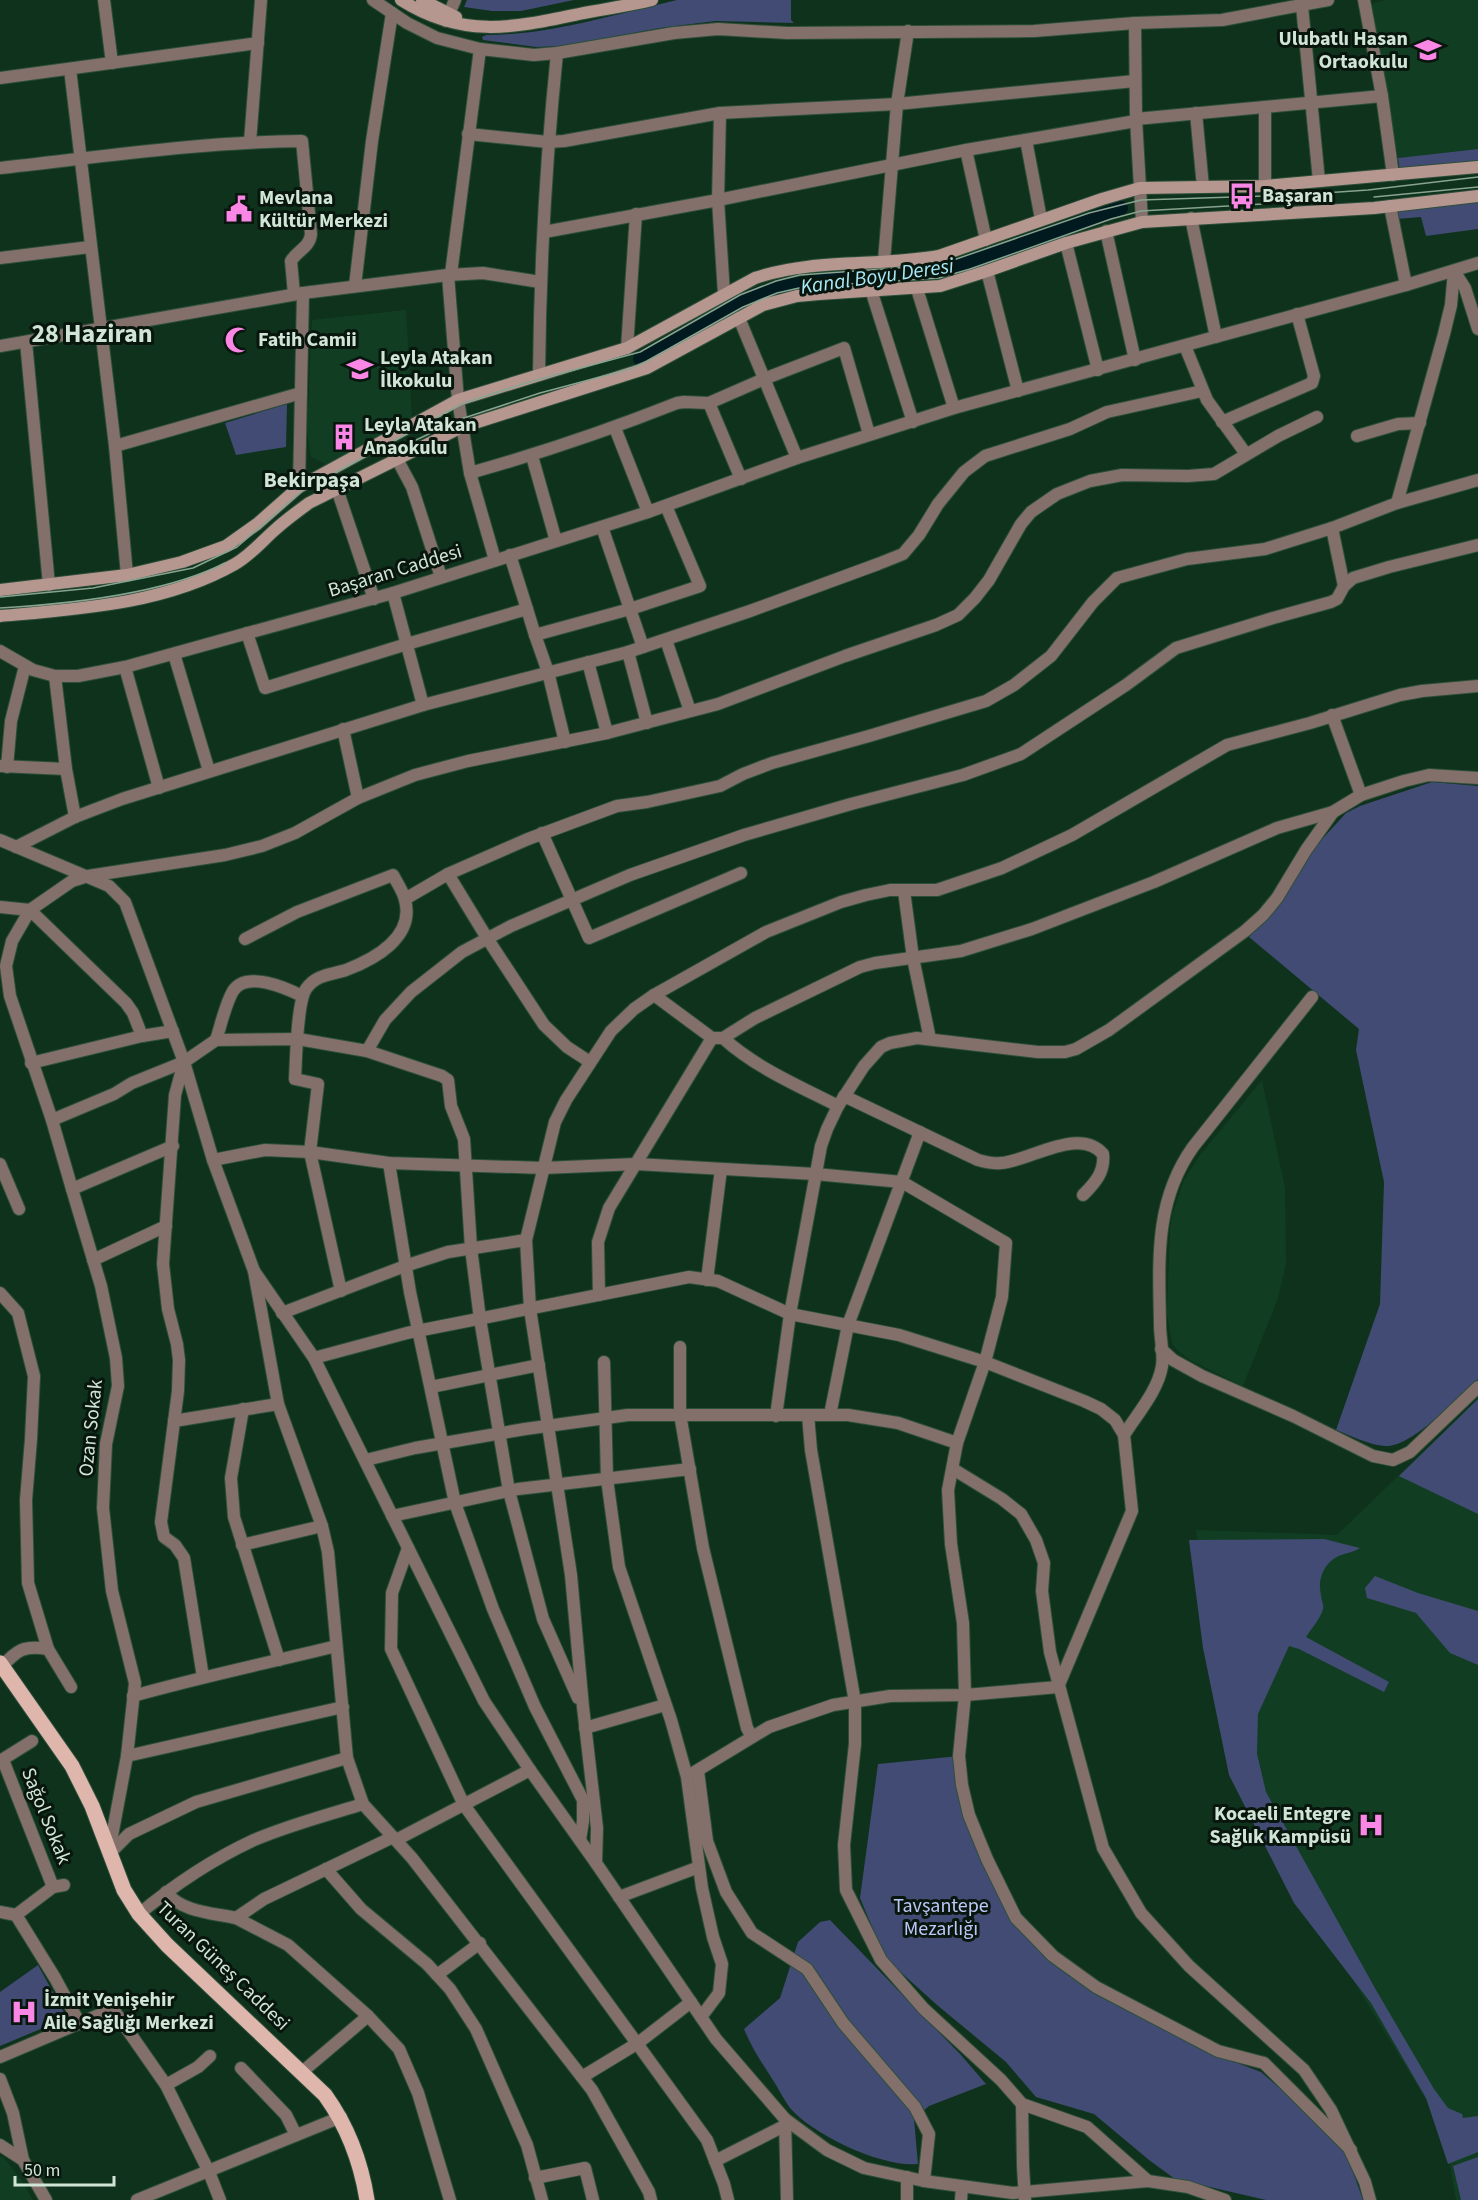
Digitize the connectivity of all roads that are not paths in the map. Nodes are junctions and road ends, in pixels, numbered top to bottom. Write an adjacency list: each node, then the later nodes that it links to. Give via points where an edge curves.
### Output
1 (104, 0): 19 (street)
2 (261, 0): 16 (street)
3 (373, 0): 12 (street)
4 (401, 0): 13 (main road, via 425,14)
5 (422, 0): 13 (main road)
6 (455, 0): 13 (street)
7 (620, 0): 13 (main road, via 494,22)
8 (652, 0): 13 (main road, via 500,28 472,27)
9 (1328, 0): 11 (street)
10 (1364, 0): 23 (street)
11 (1302, 6): 14 (street, via 1222,20); 24 (street)
12 (392, 13): 17 (street, via 437,38); 63 (street)
13 (447, 18)
14 (1135, 23): 15 (street, via 1034,31); 22 (street)
15 (908, 31): 18 (street, via 788,33 718,29); 25 (street)
16 (258, 43): 19 (street); 32 (street)
17 (480, 49): 18 (street, via 520,55); 30 (street)
18 (557, 53): 33 (street)
19 (112, 63): 20 (street)
20 (70, 69): 21 (street); 35 (street)
21 (0, 78)
22 (1135, 81): 25 (street); 29 (street)
23 (1382, 96): 24 (street); 39 (street)
24 (1311, 103): 26 (street); 40 (street)
25 (897, 104): 27 (street); 36 (street)
26 (1265, 107): 28 (street); 41 (street)
27 (720, 113): 33 (street); 44 (street)
28 (1196, 113): 29 (street); 42 (street)
29 (1136, 120): 31 (street); 45 (street)
30 (468, 134): 33 (street); 60 (street)
31 (1026, 140): 34 (street); 49 (street)
32 (250, 142): 35 (street); 66 (street, via 302,141 311,234 309,244 291,261)
33 (548, 142): 51 (street)
34 (966, 150): 36 (street); 52 (street)
35 (81, 159): 38 (street); 54 (street)
36 (892, 166): 44 (street); 56 (street)
37 (1478, 167): 39 (main road)
38 (0, 168)
39 (1393, 175): 40 (main road)
40 (1319, 182): 41 (main road)
41 (1265, 186): 42 (main road)
42 (1203, 188): 45 (main road)
43 (1478, 196): 46 (main road)
44 (718, 200): 47 (street); 67 (street)
45 (1141, 205): 48 (main road); 49 (main road); 50 (main road)
46 (1390, 206): 48 (main road); 62 (street)
47 (636, 214): 51 (street); 76 (street)
48 (1191, 218): 72 (street)
49 (1041, 219): 52 (main road)
50 (1106, 231): 53 (main road); 77 (street)
51 (544, 232): 61 (street)
52 (986, 240): 56 (main road, via 920,259)
53 (1066, 243): 59 (main road); 78 (street)
54 (90, 247): 55 (street); 70 (street)
55 (0, 258)
56 (884, 261): 67 (main road, via 773,272)
57 (1478, 263): 58 (street, Başaran Caddesi)
58 (1454, 271): 62 (street, Başaran Caddesi); 71 (street, via 1465,288); 90 (street, via 1451,305)
59 (987, 272): 64 (main road); 81 (street)
60 (450, 274): 61 (street, via 483,273); 63 (street); 84 (street)
61 (540, 282): 79 (street)
62 (1406, 285): 68 (street, Başaran Caddesi)
63 (355, 286): 66 (street)
64 (917, 289): 65 (main road); 86 (street)
65 (871, 290): 69 (main road, via 797,296 763,305); 88 (street)
66 (299, 294): 70 (street); 83 (street)
67 (724, 294): 76 (main road)
68 (1297, 314): 72 (street, Başaran Caddesi); 89 (street, via 1314,376 1312,383)
69 (739, 318): 80 (street); 91 (main road, via 647,368)
70 (100, 328): 73 (street); 95 (street)
71 (1478, 329)
72 (1216, 337): 75 (street, Başaran Caddesi)
73 (26, 342): 74 (street); 116 (street)
74 (0, 346)
75 (1185, 346): 77 (street, Başaran Caddesi); 82 (street)
76 (627, 348): 79 (main road)
77 (1135, 360): 78 (street, Başaran Caddesi)
78 (1098, 370): 81 (street, Başaran Caddesi)
79 (539, 374): 84 (main road)
80 (764, 379): 85 (street); 93 (street, via 844,348); 98 (street)
81 (1018, 391): 86 (street, Başaran Caddesi)
82 (1202, 391): 89 (street); 126 (street, via 1107,412 1070,429 985,456 964,472 903,554)
83 (301, 393): 95 (street); 103 (street)
84 (458, 400): 91 (street); 103 (main road)
85 (709, 403): 92 (street, via 677,403); 101 (street)
86 (954, 408): 88 (street, Başaran Caddesi)
87 (1317, 417): 96 (street)
88 (913, 422): 93 (street, Başaran Caddesi)
89 (1222, 422): 96 (street)
90 (1420, 423): 94 (street, via 1390,425); 105 (street)
91 (462, 427): 99 (main road); 100 (street)
92 (615, 428): 97 (street); 107 (street)
93 (869, 434): 98 (street, Başaran Caddesi)
94 (1357, 436)
95 (115, 446): 114 (street)
96 (1246, 454): 139 (street, via 1209,475 1122,475 1076,485 1031,512 988,580 958,615)
97 (532, 456): 100 (street); 110 (street)
98 (797, 458): 101 (street, Başaran Caddesi)
99 (397, 459): 104 (main road); 115 (street, via 412,487)
100 (470, 473): 113 (street)
101 (741, 479): 106 (street, Başaran Caddesi)
102 (1478, 480): 105 (street)
103 (299, 487): 114 (main road, via 226,546)
104 (338, 489): 120 (street); 123 (main road, via 292,514 237,563 202,580 110,604)
105 (1397, 503): 109 (street)
106 (666, 506): 107 (street, Başaran Caddesi); 122 (street, via 700,586)
107 (648, 512): 108 (street, Başaran Caddesi)
108 (602, 527): 110 (street, Başaran Caddesi); 122 (street)
109 (1332, 528): 117 (street); 154 (street, via 1265,549 1187,559 1117,578 1051,656 986,701 772,763 720,786 617,806)
110 (556, 541): 112 (street, Başaran Caddesi)
111 (1478, 545): 117 (street, via 1353,578)
112 (510, 555): 113 (street, Başaran Caddesi); 121 (street)
113 (495, 560): 115 (street, Başaran Caddesi)
114 (127, 575): 116 (main road)
115 (441, 577): 119 (street, Başaran Caddesi)
116 (49, 585): 118 (main road)
117 (1344, 586): 162 (street, via 1331,602 1176,648 1126,686 1021,754 963,775 744,835)
118 (0, 590)
119 (393, 593): 120 (street, Başaran Caddesi); 127 (street)
120 (374, 599): 124 (street, Başaran Caddesi)
121 (527, 609): 125 (street); 127 (street)
122 (630, 609): 125 (street); 128 (street)
123 (0, 616)
124 (247, 633): 127 (street, via 265,688); 131 (street, Başaran Caddesi)
125 (535, 635): 135 (street)
126 (666, 640): 128 (street); 139 (street)
127 (407, 644): 138 (street)
128 (643, 647): 130 (street)
129 (0, 651): 133 (street, Başaran Caddesi)
130 (628, 652): 132 (street); 141 (street)
131 (174, 654): 134 (street, Başaran Caddesi); 147 (street)
132 (588, 662): 135 (street); 143 (street)
133 (25, 666): 136 (street, Başaran Caddesi); 145 (street)
134 (125, 667): 136 (street, Başaran Caddesi); 149 (street)
135 (548, 672): 138 (street); 144 (street)
136 (55, 676): 146 (street)
137 (1478, 686): 140 (street, via 1411,693)
138 (423, 705): 142 (street)
139 (690, 711): 141 (street)
140 (1332, 715): 150 (street); 160 (street, via 1227,745 1071,835 1002,868 937,890)
141 (647, 723): 143 (street)
142 (343, 729): 147 (street); 151 (street)
143 (607, 733): 144 (street)
144 (565, 742): 151 (street, via 441,767)
145 (3, 766): 146 (street)
146 (66, 769): 153 (street)
147 (209, 771): 149 (street)
148 (1478, 778): 150 (street, via 1429,775)
149 (159, 788): 153 (street)
150 (1361, 795): 152 (street)
151 (358, 798): 159 (street, via 262,846)
152 (1333, 813): 167 (street, via 1277,828 1155,882 1032,929 961,951); 175 (street, via 1263,915 1087,1044 1053,1052)
153 (75, 817): 156 (street)
154 (543, 833): 158 (street); 162 (street)
155 (0, 840): 156 (street)
156 (16, 847): 159 (street)
157 (741, 873): 162 (street, via 589,938)
158 (448, 874): 161 (street); 165 (street)
159 (88, 876): 164 (street, via 72,881); 171 (street, via 109,885 125,902)
160 (904, 891): 167 (street); 168 (street, via 880,892 842,902 766,932)
161 (405, 899): 166 (street, via 393,875 297,912); 169 (street, via 403,930 390,945 349,969 323,975)
162 (571, 899): 165 (street)
163 (0, 907): 164 (street)
164 (30, 910): 172 (street, via 126,1003); 180 (street, Ozan Sokak, via 12,941 6,966 7,985)
165 (487, 938): 177 (street, via 442,966 411,992 385,1020); 179 (street, via 544,1025)
166 (245, 939)
167 (913, 958): 173 (street, via 875,963 843,975); 175 (street)
168 (654, 995): 173 (street); 179 (street, via 611,1031)
169 (302, 996): 174 (street); 176 (street, via 265,982 239,984)
170 (1312, 997): 215 (street, via 1177,1172 1165,1208 1160,1246)
171 (173, 1031): 172 (street); 178 (street)
172 (142, 1036): 180 (street)
173 (717, 1038): 181 (street, via 767,1069); 189 (street, via 664,1114)
174 (298, 1039): 176 (street); 177 (street); 185 (street, via 295,1079 318,1084)
175 (930, 1039): 181 (street, via 906,1039 881,1047)
176 (216, 1040): 178 (street)
177 (367, 1051): 190 (street, via 448,1080 451,1106 464,1139)
178 (184, 1062): 182 (street); 184 (street, via 175,1095); 186 (street)
179 (590, 1062): 191 (street, via 559,1112)
180 (32, 1063): 182 (street, Ozan Sokak)
181 (842, 1101): 183 (street); 193 (street, via 827,1130)
182 (52, 1120): 195 (street, Ozan Sokak)
183 (920, 1132): 194 (street); 196 (street, via 991,1164 1060,1145 1096,1146 1103,1154 1102,1171)
184 (173, 1146): 195 (street); 198 (street)
185 (310, 1152): 186 (street, via 266,1150); 187 (street); 205 (street)
186 (213, 1160): 203 (street)
187 (389, 1162): 190 (street); 202 (street)
188 (0, 1164): 197 (street)
189 (636, 1164): 191 (street); 192 (street); 207 (street, via 609,1208 598,1242)
190 (465, 1165): 191 (street); 200 (street)
191 (543, 1168): 199 (street)
192 (721, 1169): 193 (street); 204 (street)
193 (815, 1174): 194 (street); 210 (street)
194 (902, 1182): 212 (street); 218 (street, via 1006,1243 1002,1297)
195 (72, 1189): 201 (street, Ozan Sokak)
196 (1083, 1195)
197 (19, 1209)
198 (166, 1226): 201 (street); 230 (street, via 163,1278 179,1360)
199 (526, 1239): 200 (street); 208 (street)
200 (471, 1248): 202 (street); 211 (street)
201 (93, 1260): 255 (street, Ozan Sokak, via 116,1358 118,1386 106,1444 103,1508 112,1591 135,1683)
202 (405, 1266): 205 (street); 213 (street)
203 (254, 1271): 209 (street); 223 (street)
204 (707, 1280): 207 (street, via 688,1277); 210 (street, via 718,1281)
205 (341, 1291): 209 (street)
206 (0, 1293): 248 (street, via 18,1313 34,1376 26,1554 28,1583)
207 (599, 1295): 208 (street)
208 (530, 1309): 211 (street); 219 (street)
209 (282, 1313): 216 (street)
210 (790, 1314): 212 (street); 228 (street)
211 (480, 1319): 213 (street); 220 (street)
212 (848, 1325): 218 (street, via 920,1341); 227 (street)
213 (419, 1330): 216 (street); 221 (street)
214 (680, 1347): 225 (street)
215 (1161, 1348): 222 (street, via 1173,1360 1202,1376 1373,1456 1393,1460 1410,1452); 233 (street, via 1162,1365 1153,1389)
216 (315, 1358): 236 (street)
217 (604, 1362): 229 (street)
218 (985, 1362): 233 (street, via 1101,1409 1115,1420); 235 (street)
219 (539, 1365): 220 (street); 231 (street)
220 (490, 1376): 221 (street); 232 (street)
221 (431, 1388): 234 (street)
222 (1478, 1388)
223 (278, 1404): 224 (street); 244 (street)
224 (243, 1409): 230 (street); 245 (street, via 231,1478 234,1517)
225 (680, 1414): 228 (street); 229 (street); 237 (street)
226 (808, 1415): 227 (street); 228 (street); 256 (street)
227 (830, 1415): 235 (street, via 898,1423)
228 (776, 1416)
229 (606, 1418): 231 (street); 239 (street)
230 (174, 1421): 251 (street, via 162,1532 184,1558)
231 (549, 1426): 232 (street); 240 (street)
232 (500, 1433): 234 (street); 241 (street)
233 (1124, 1435): 253 (street, via 1132,1511)
234 (442, 1443): 236 (street); 242 (street)
235 (957, 1443): 238 (street)
236 (366, 1460): 243 (street)
237 (690, 1469): 239 (street); 261 (street, via 704,1548)
238 (953, 1469): 253 (street, via 1021,1514 1036,1540 1044,1563 1046,1631); 254 (street, via 948,1490 951,1544 963,1623)
239 (607, 1479): 240 (street); 257 (street, via 619,1567)
240 (558, 1485): 241 (street); 259 (street)
241 (509, 1491): 242 (street); 259 (street, via 543,1619)
242 (455, 1503): 243 (street); 272 (street, via 493,1609 535,1707 583,1800)
243 (392, 1516): 246 (street)
244 (322, 1526): 245 (street); 247 (street)
245 (242, 1545): 249 (street)
246 (408, 1548): 266 (street, via 484,1701); 270 (street, via 392,1593 391,1649)
247 (336, 1646): 249 (street); 258 (street)
248 (48, 1649): 250 (street, via 19,1649); 252 (street)
249 (279, 1660): 251 (street)
250 (1, 1664): 273 (main road, Turan Güneş Caddesi, via 72,1766)
251 (203, 1677): 255 (street)
252 (71, 1687)
253 (1059, 1687): 254 (street); 302 (street, via 1103,1848 1140,1913 1188,1966 1304,2070 1331,2110)
254 (965, 1695): 256 (street, via 890,1696); 302 (street, via 959,1756 962,1785 969,1815 1016,1918 1053,1956 1096,1987 1218,2051 1264,2063)
255 (133, 1696): 263 (street, Ozan Sokak)
256 (855, 1702): 261 (street, via 833,1705 769,1727); 297 (street, via 855,1744 844,1845 846,1890 881,1960 924,2009 1002,2080)
257 (665, 1705): 260 (street); 268 (street)
258 (343, 1707): 263 (street); 264 (street)
259 (583, 1707): 260 (street)
260 (585, 1728): 274 (street, via 597,1828)
261 (752, 1737): 267 (street)
262 (32, 1741): 265 (street)
263 (127, 1756): 273 (street, Ozan Sokak)
264 (347, 1758): 269 (street); 273 (street, via 196,1802 129,1834)
265 (1, 1760): 281 (street, Sağol Sokak, via 58,1886)
266 (530, 1770): 270 (street); 272 (street)
267 (698, 1771): 268 (street); 308 (street, via 707,1841 726,1892 752,1933 807,1970 843,2023 915,2106 929,2134)
268 (687, 1778): 275 (street)
269 (363, 1804): 271 (street); 277 (street, via 256,1839)
270 (464, 1805): 271 (street); 289 (street)
271 (395, 1838): 276 (street); 283 (street)
272 (580, 1840): 274 (street)
273 (109, 1854): 280 (main road, Turan Güneş Caddesi)
274 (596, 1863): 278 (street)
275 (699, 1867): 278 (street); 287 (street, via 722,1964 719,1993)
276 (326, 1869): 282 (street, via 264,1899); 284 (street, via 361,1909)
277 (166, 1892): 280 (street); 282 (street, via 186,1907)
278 (619, 1897): 285 (street)
279 (0, 1912): 281 (street)
280 (139, 1914): 293 (main road, Turan Güneş Caddesi)
281 (16, 1915): 288 (street)
282 (236, 1918): 286 (street, via 288,1946)
283 (480, 1943): 284 (street); 294 (street)
284 (437, 1975): 307 (street, via 476,2030 527,2145)
285 (691, 2002): 287 (street); 289 (street)
286 (368, 2016): 293 (street); 316 (street, via 399,2049 418,2093)
287 (701, 2017): 299 (street)
288 (79, 2022): 291 (street); 296 (street, via 112,2009)
289 (638, 2043): 294 (street); 304 (street, via 707,2140)
290 (210, 2056): 296 (street)
291 (0, 2057)
292 (241, 2068): 300 (street, via 286,2115)
293 (302, 2072): 298 (main road, Turan Güneş Caddesi)
294 (582, 2077): 319 (street)
295 (0, 2079): 303 (street, via 13,2113)
296 (166, 2085): 305 (street)
297 (1022, 2104): 309 (street, via 1087,2127); 311 (street)
298 (341, 2117): 300 (street); 315 (main road, Turan Güneş Caddesi, via 362,2168)
299 (785, 2122): 304 (street); 306 (street, via 827,2150 864,2168); 321 (street)
300 (296, 2135): 305 (street)
301 (0, 2145): 303 (street)
302 (1351, 2150): 325 (street)
303 (22, 2160): 312 (street)
304 (715, 2161): 320 (street)
305 (209, 2172): 313 (street); 314 (street)
306 (907, 2177): 308 (street); 322 (street)
307 (536, 2178): 317 (street); 318 (street, via 585,2168)
308 (924, 2181): 310 (street)
309 (1148, 2181): 311 (street); 324 (street, via 1188,2187)
310 (962, 2187): 311 (street); 323 (street)
311 (1025, 2197)
312 (46, 2200)
313 (136, 2200)
314 (220, 2200)
315 (367, 2200)
316 (450, 2200)
317 (542, 2200)
318 (593, 2200)
319 (651, 2200)
320 (728, 2200)
321 (787, 2200)
322 (906, 2200)
323 (962, 2200)
324 (1225, 2200)
325 (1370, 2200)

